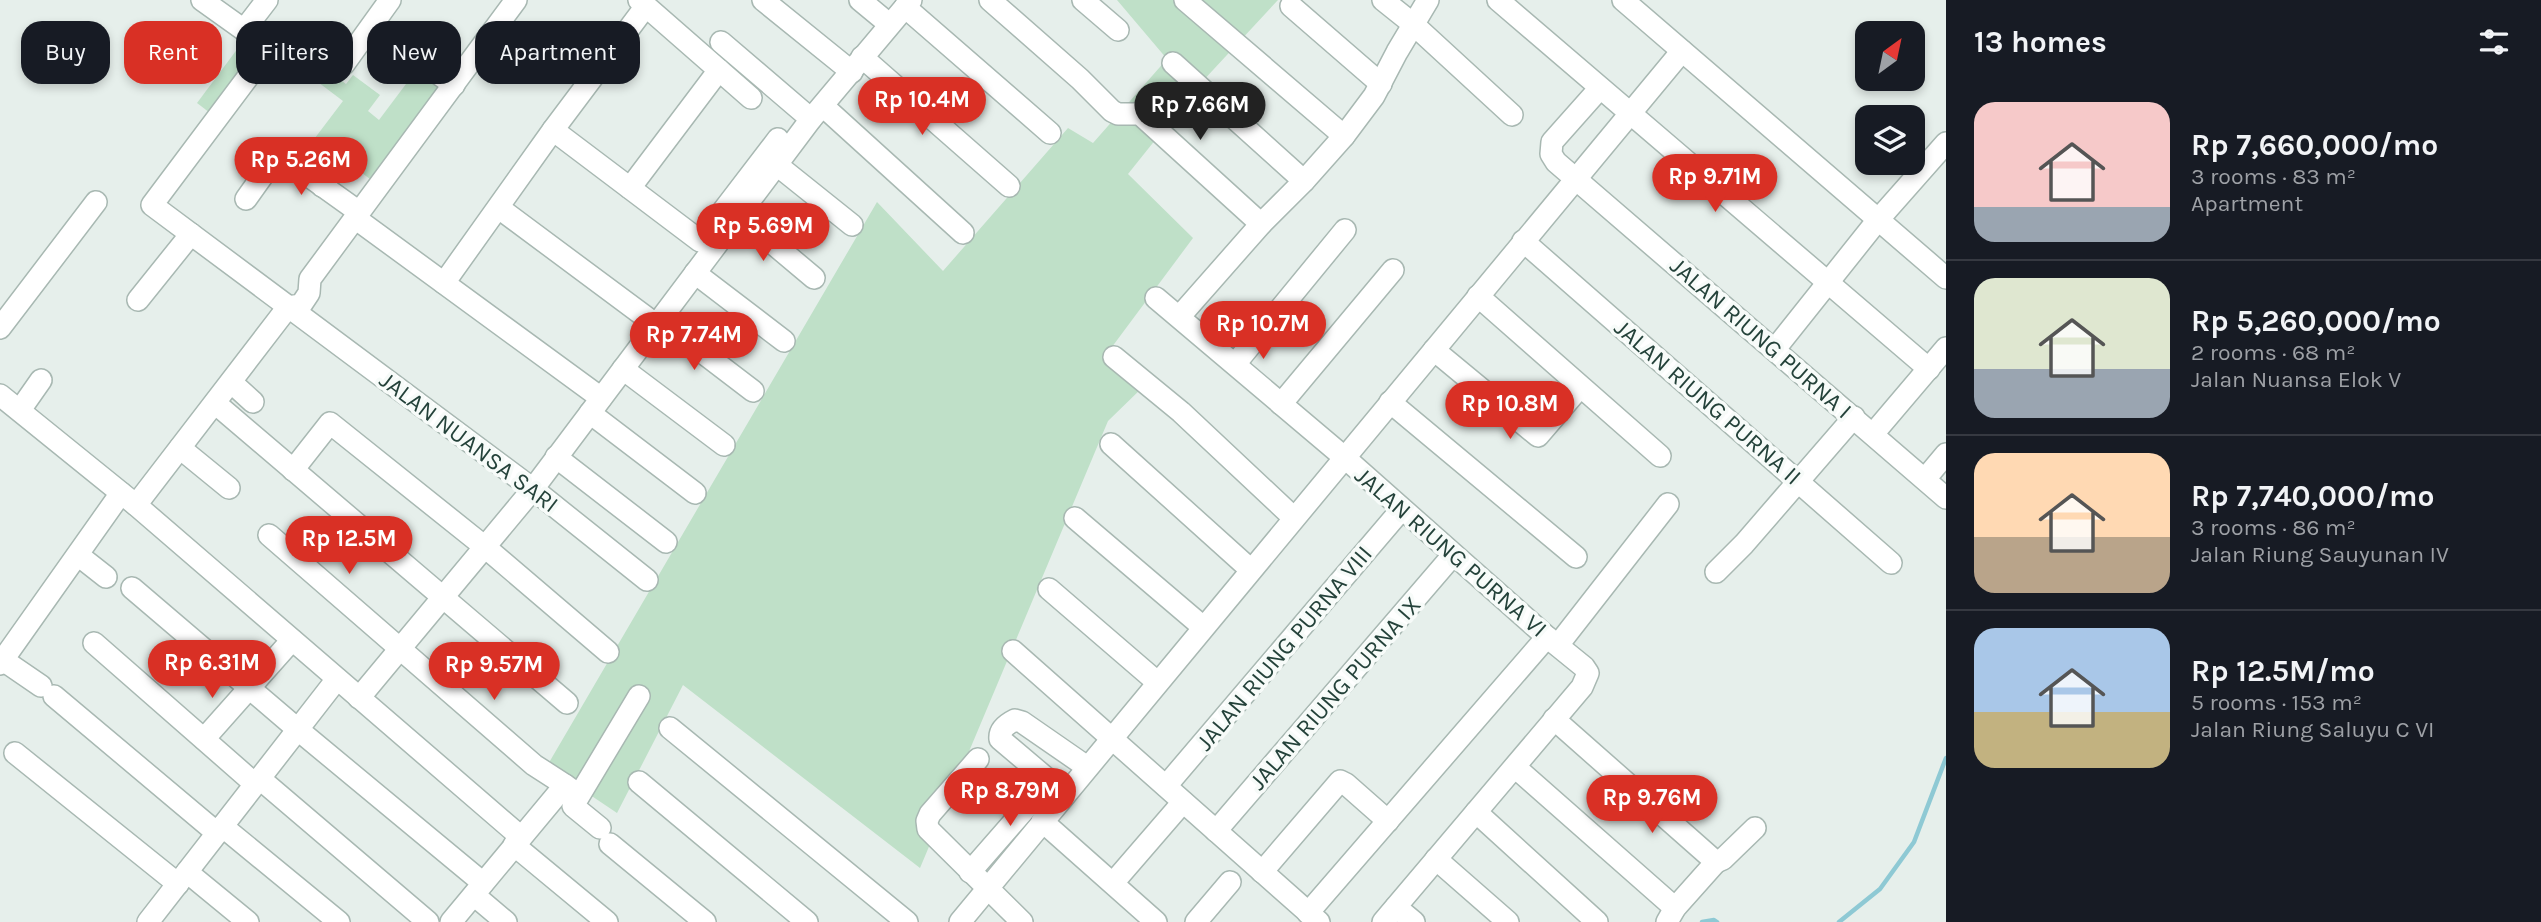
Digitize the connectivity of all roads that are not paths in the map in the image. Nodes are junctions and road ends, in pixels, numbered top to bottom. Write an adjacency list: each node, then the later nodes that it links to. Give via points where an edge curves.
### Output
1 (202, 0): 19 (street)
2 (267, 0): 17 (street)
3 (390, 0): 18 (street)
4 (516, 0): 32 (street)
5 (763, 0): 28 (street)
6 (860, 0): 20 (street)
7 (990, 0): 56 (street, via 1112,111 1140,114)
8 (1083, 0): 22 (street)
9 (1185, 0): 41 (street)
10 (1383, 0): 21 (street)
11 (1428, 0): 21 (street)
12 (1498, 0): 33 (street)
13 (1623, 0): 25 (street)
14 (642, 3): 29 (street); 38 (street)
15 (908, 4): 20 (street); 40 (street)
16 (1291, 6): 31 (street)
17 (251, 21)
18 (375, 21)
19 (236, 24)
20 (890, 24): 28 (street)
21 (1413, 24): 31 (street); 37 (street)
22 (1118, 30)
23 (367, 33): 26 (street)
24 (721, 42): 35 (street)
25 (1682, 51): 36 (street); 55 (street)
26 (353, 52)
27 (1172, 63): 46 (street)
28 (857, 64): 35 (street); 48 (street)
29 (719, 70): 34 (street); 49 (street)
30 (243, 84): 60 (street, JALAN NUANSA SARI, via 152,205)
31 (1381, 84): 41 (street)
32 (454, 85): 53 (street)
33 (1600, 88): 36 (street); 45 (street, JALAN RIUNG PURNA I, via 1552,142 1551,154)
34 (751, 98)
35 (817, 113): 43 (street); 59 (street)
36 (1630, 113): 45 (street); 66 (street)
37 (1512, 115)
38 (553, 130): 49 (street); 52 (street)
39 (784, 132): 49 (street, via 700,241)
40 (1050, 133)
41 (1344, 136): 46 (street)
42 (1943, 152): 55 (street)
43 (777, 165): 54 (street); 57 (street)
44 (336, 167): 47 (street)
45 (1575, 179): 61 (street); 77 (street, JALAN RIUNG PURNA I)
46 (1304, 181): 56 (street)
47 (322, 186): 50 (street, via 278,155); 53 (street)
48 (1009, 186)
49 (631, 188)
50 (246, 199)
51 (96, 202): 74 (street)
52 (499, 208): 67 (street); 73 (street)
53 (357, 215): 67 (street); 68 (street)
54 (739, 215): 63 (street); 64 (street)
55 (1877, 221): 65 (street); 66 (street)
56 (1261, 224): 72 (street)
57 (852, 225)
58 (1345, 230): 80 (street)
59 (963, 233)
60 (191, 234): 68 (street, JALAN NUANSA SARI, via 267,291); 71 (street)
61 (1524, 241): 69 (street); 105 (street, JALAN RIUNG PURNA II)
62 (1393, 270): 92 (street)
63 (695, 274): 73 (street); 75 (street)
64 (814, 278)
65 (1946, 278)
66 (1828, 282): 77 (street); 82 (street)
67 (444, 283): 88 (street)
68 (299, 294): 84 (street); 107 (street, JALAN NUANSA SARI)
69 (1478, 296): 78 (street); 85 (street)
70 (1156, 298): 72 (street, JALAN RIUNG PURNA VI)
71 (138, 300)
72 (1180, 316): 80 (street, JALAN RIUNG PURNA VI)
73 (656, 321): 81 (street); 86 (street)
74 (0, 328)
75 (784, 341)
76 (1946, 348): 82 (street)
77 (1775, 349): 94 (street, JALAN RIUNG PURNA I)
78 (1434, 350): 85 (street, via 1538,436); 90 (street)
79 (1114, 357): 114 (street, via 1181,412)
80 (1235, 364): 92 (street, JALAN RIUNG PURNA VI)
81 (623, 369): 88 (street); 97 (street)
82 (1928, 369): 95 (street)
83 (41, 380): 93 (street)
84 (231, 382): 89 (street); 91 (street)
85 (1580, 387): 100 (street)
86 (753, 391)
87 (0, 395): 93 (street)
88 (592, 400): 101 (street); 108 (street)
89 (253, 401)
90 (1390, 402): 102 (street); 120 (street)
91 (215, 403): 98 (street); 103 (street)
92 (1281, 404): 102 (street, JALAN RIUNG PURNA VI)
93 (20, 410): 110 (street)
94 (1854, 418): 95 (street, JALAN RIUNG PURNA I); 105 (street)
95 (1874, 434): 104 (street, JALAN RIUNG PURNA I)
96 (1111, 444): 122 (street)
97 (724, 445)
98 (180, 448): 106 (street); 110 (street)
99 (1946, 454): 104 (street)
100 (1660, 456)
101 (556, 457): 107 (street); 116 (street)
102 (1344, 457): 112 (street, JALAN RIUNG PURNA VI); 114 (street)
103 (293, 462): 117 (street, via 330,423); 128 (street)
104 (1924, 480): 109 (street, JALAN RIUNG PURNA I)
105 (1799, 482): 121 (street, JALAN RIUNG PURNA II); 123 (street)
106 (229, 488)
107 (533, 489): 117 (street); 125 (street, JALAN NUANSA SARI)
108 (695, 493)
109 (1946, 498)
110 (128, 499): 118 (street); 130 (street)
111 (1668, 505): 131 (street)
112 (1401, 510): 119 (street, JALAN RIUNG PURNA VI); 155 (street, JALAN RIUNG PURNA VIII)
113 (1075, 518): 129 (street)
114 (1294, 518): 122 (street)
115 (269, 535): 133 (street)
116 (666, 542)
117 (485, 547): 128 (street); 135 (street)
118 (78, 555): 124 (street); 136 (street)
119 (1453, 555): 131 (street, JALAN RIUNG PURNA VI); 164 (street, JALAN RIUNG PURNA IX)
120 (1576, 557)
121 (1891, 563)
122 (1251, 570): 129 (street)
123 (1716, 572)
124 (106, 577)
125 (647, 580)
126 (132, 588): 139 (street)
127 (1049, 589): 138 (street)
128 (442, 598): 133 (street); 142 (street)
129 (1203, 627): 138 (street)
130 (292, 640): 137 (street); 139 (street)
131 (1552, 641): 143 (street, JALAN RIUNG PURNA VI, via 1588,673); 161 (street)
132 (94, 643): 147 (street)
133 (401, 648): 141 (street); 156 (street, via 534,765)
134 (1013, 651): 146 (street)
135 (608, 652)
136 (1, 662): 163 (street, via 47,691)
137 (337, 679): 141 (street); 145 (street)
138 (1157, 682): 146 (street)
139 (250, 689): 145 (street); 147 (street)
140 (639, 696): 156 (street)
141 (359, 698): 165 (street)
142 (567, 703)
143 (1554, 719): 151 (street); 167 (street)
144 (670, 728): 187 (street)
145 (297, 730): 153 (street); 173 (street)
146 (1111, 738): 150 (street); 155 (street)
147 (204, 739): 153 (street)
148 (15, 753): 170 (street)
149 (978, 759): 168 (street, via 927,821 928,829)
150 (1078, 761): 152 (street); 152 (street, via 1022,722 1008,723 1000,739); 157 (street)
151 (1515, 767): 159 (street); 176 (street)
152 (1048, 780): 157 (street)
153 (257, 781): 163 (street); 181 (street)
154 (639, 782): 186 (street)
155 (1166, 786): 158 (street)
156 (572, 790): 165 (street); 185 (street, via 573,806)
157 (1062, 798): 160 (street); 168 (street, via 1032,801)
158 (1178, 807): 164 (street); 172 (street)
159 (1476, 812): 166 (street); 194 (street)
160 (1042, 821): 172 (street); 174 (street)
161 (1388, 821): 169 (street, via 1340,781); 177 (street)
162 (1755, 828): 167 (street)
163 (220, 830): 170 (street); 180 (street)
164 (1216, 831): 169 (street)
165 (518, 841): 173 (street); 184 (street)
166 (1436, 859): 175 (street); 193 (street)
167 (1716, 862): 176 (street)
168 (970, 872): 174 (street)
169 (1262, 872): 177 (street)
170 (182, 878): 178 (street); 179 (street)
171 (1230, 882): 191 (street)
172 (1113, 883): 190 (street)
173 (478, 889): 182 (street); 183 (street)
174 (987, 889): 188 (street); 189 (street)
175 (1390, 914): 192 (street)
176 (1671, 915)
177 (1314, 917)
178 (149, 921)
179 (248, 922)
180 (339, 922)
181 (428, 922)
182 (451, 922)
183 (506, 922)
184 (607, 922)
185 (705, 922)
186 (807, 922)
187 (907, 922)
188 (960, 922)
189 (1022, 922)
190 (1156, 922)
191 (1196, 922)
192 (1414, 922)
193 (1508, 922)
194 (1597, 922)

